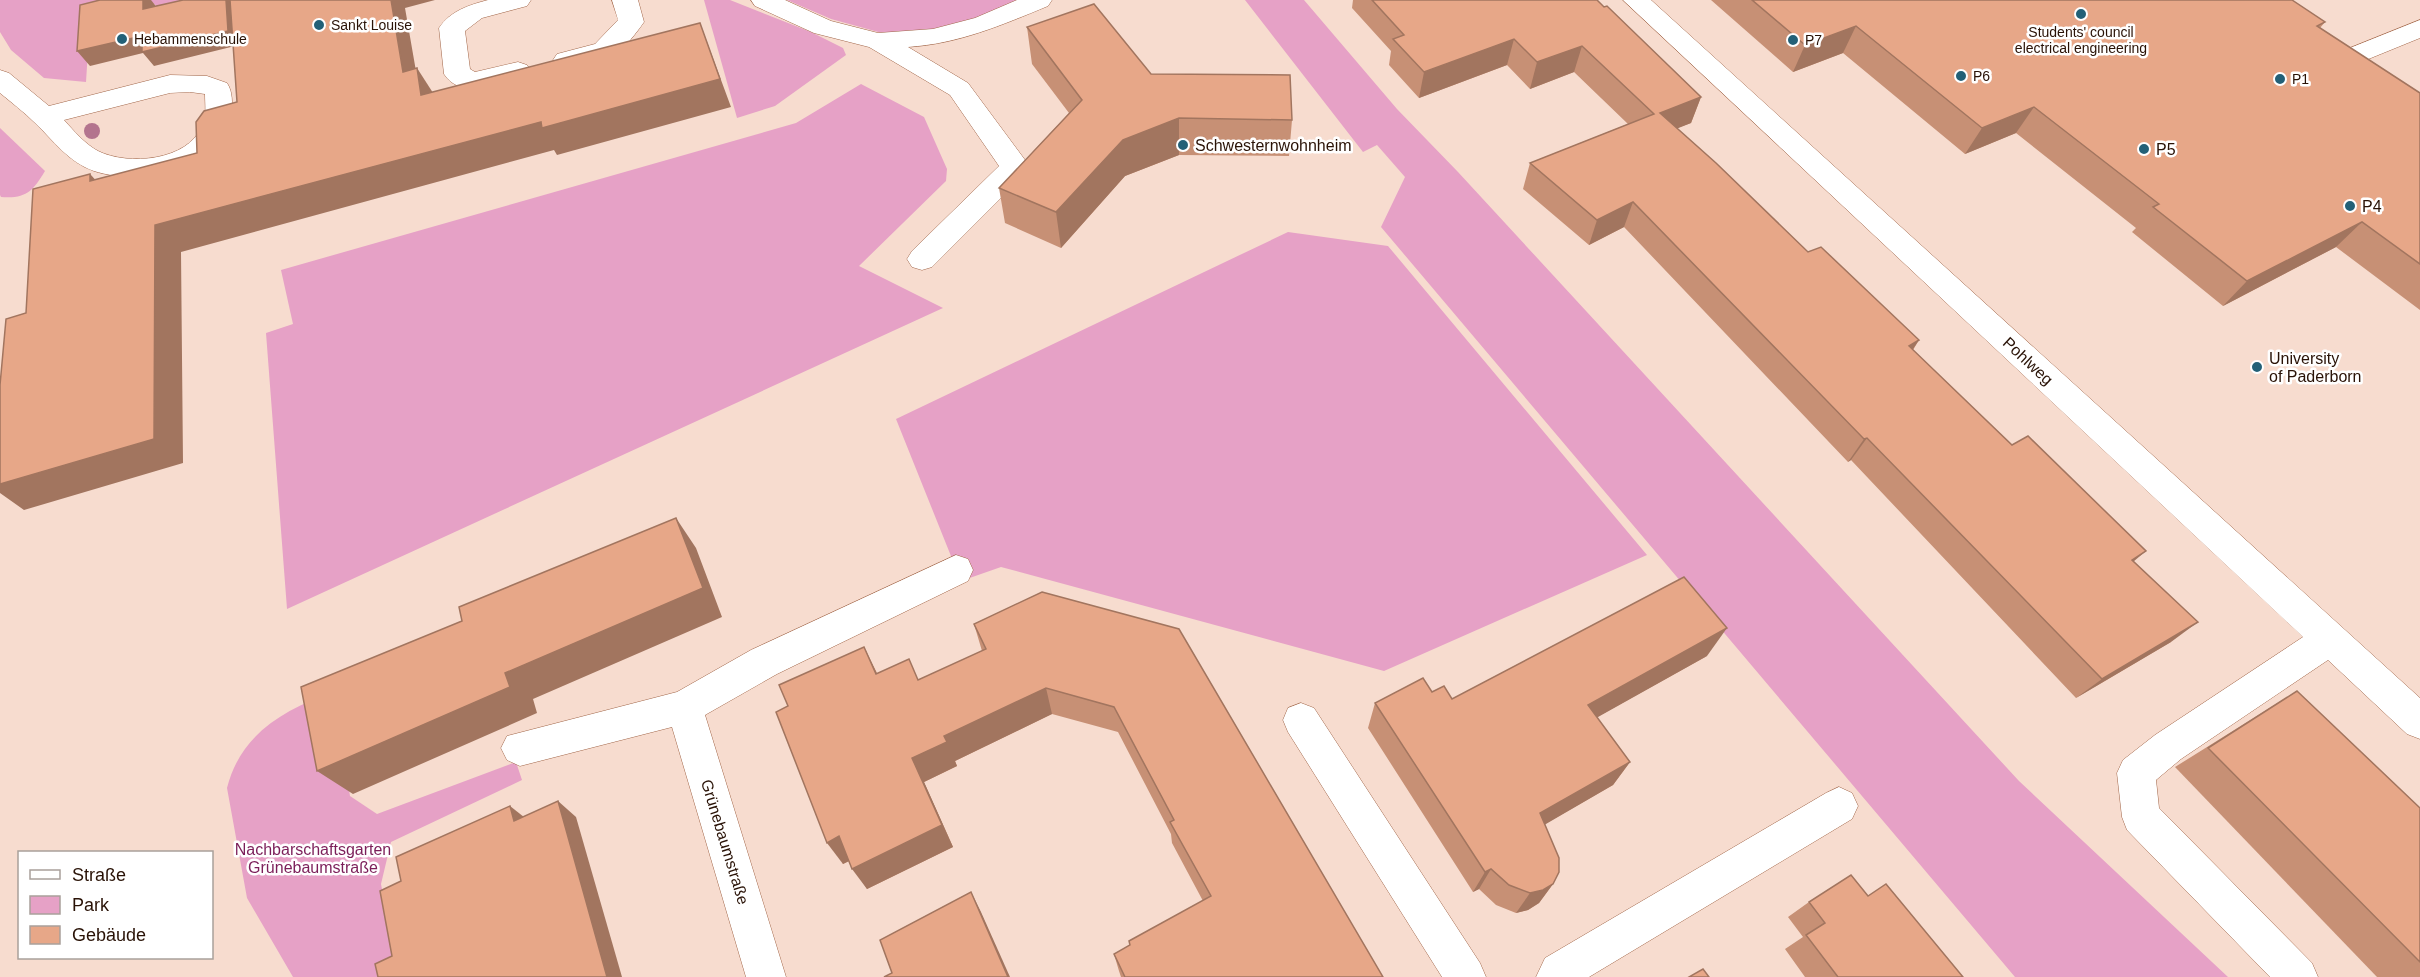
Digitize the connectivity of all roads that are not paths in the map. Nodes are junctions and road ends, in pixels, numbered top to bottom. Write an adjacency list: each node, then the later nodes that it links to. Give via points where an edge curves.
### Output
1 (518, 0): 2 (street, via 473,12 452,28 457,74 472,81 604,50 631,22)
2 (625, 0)
3 (764, 0): 7 (street, via 823,27)
4 (1039, 0): 7 (street, via 983,24 933,37)
5 (1636, 0): 13 (street, Pohlweg)
6 (2420, 28): 8 (street)
7 (878, 41): 11 (street, via 959,88 1015,167)
8 (2339, 62)
9 (0, 79): 10 (street)
10 (44, 116): 10 (street, via 87,157 121,167 172,164 205,144 218,120 218,89 190,83 171,84)
11 (921, 259)
12 (956, 570): 15 (street, via 764,662)
13 (2330, 639): 14 (street, Pohlweg); 22 (street, via 2136,772 2142,816)
14 (2414, 707)
15 (684, 708): 17 (street); 19 (street, Grünebaumstraße)
16 (1302, 720): 20 (street)
17 (520, 748)
18 (1839, 806): 21 (street)
19 (766, 977)
20 (1466, 977)
21 (1556, 977)
22 (2298, 977)

